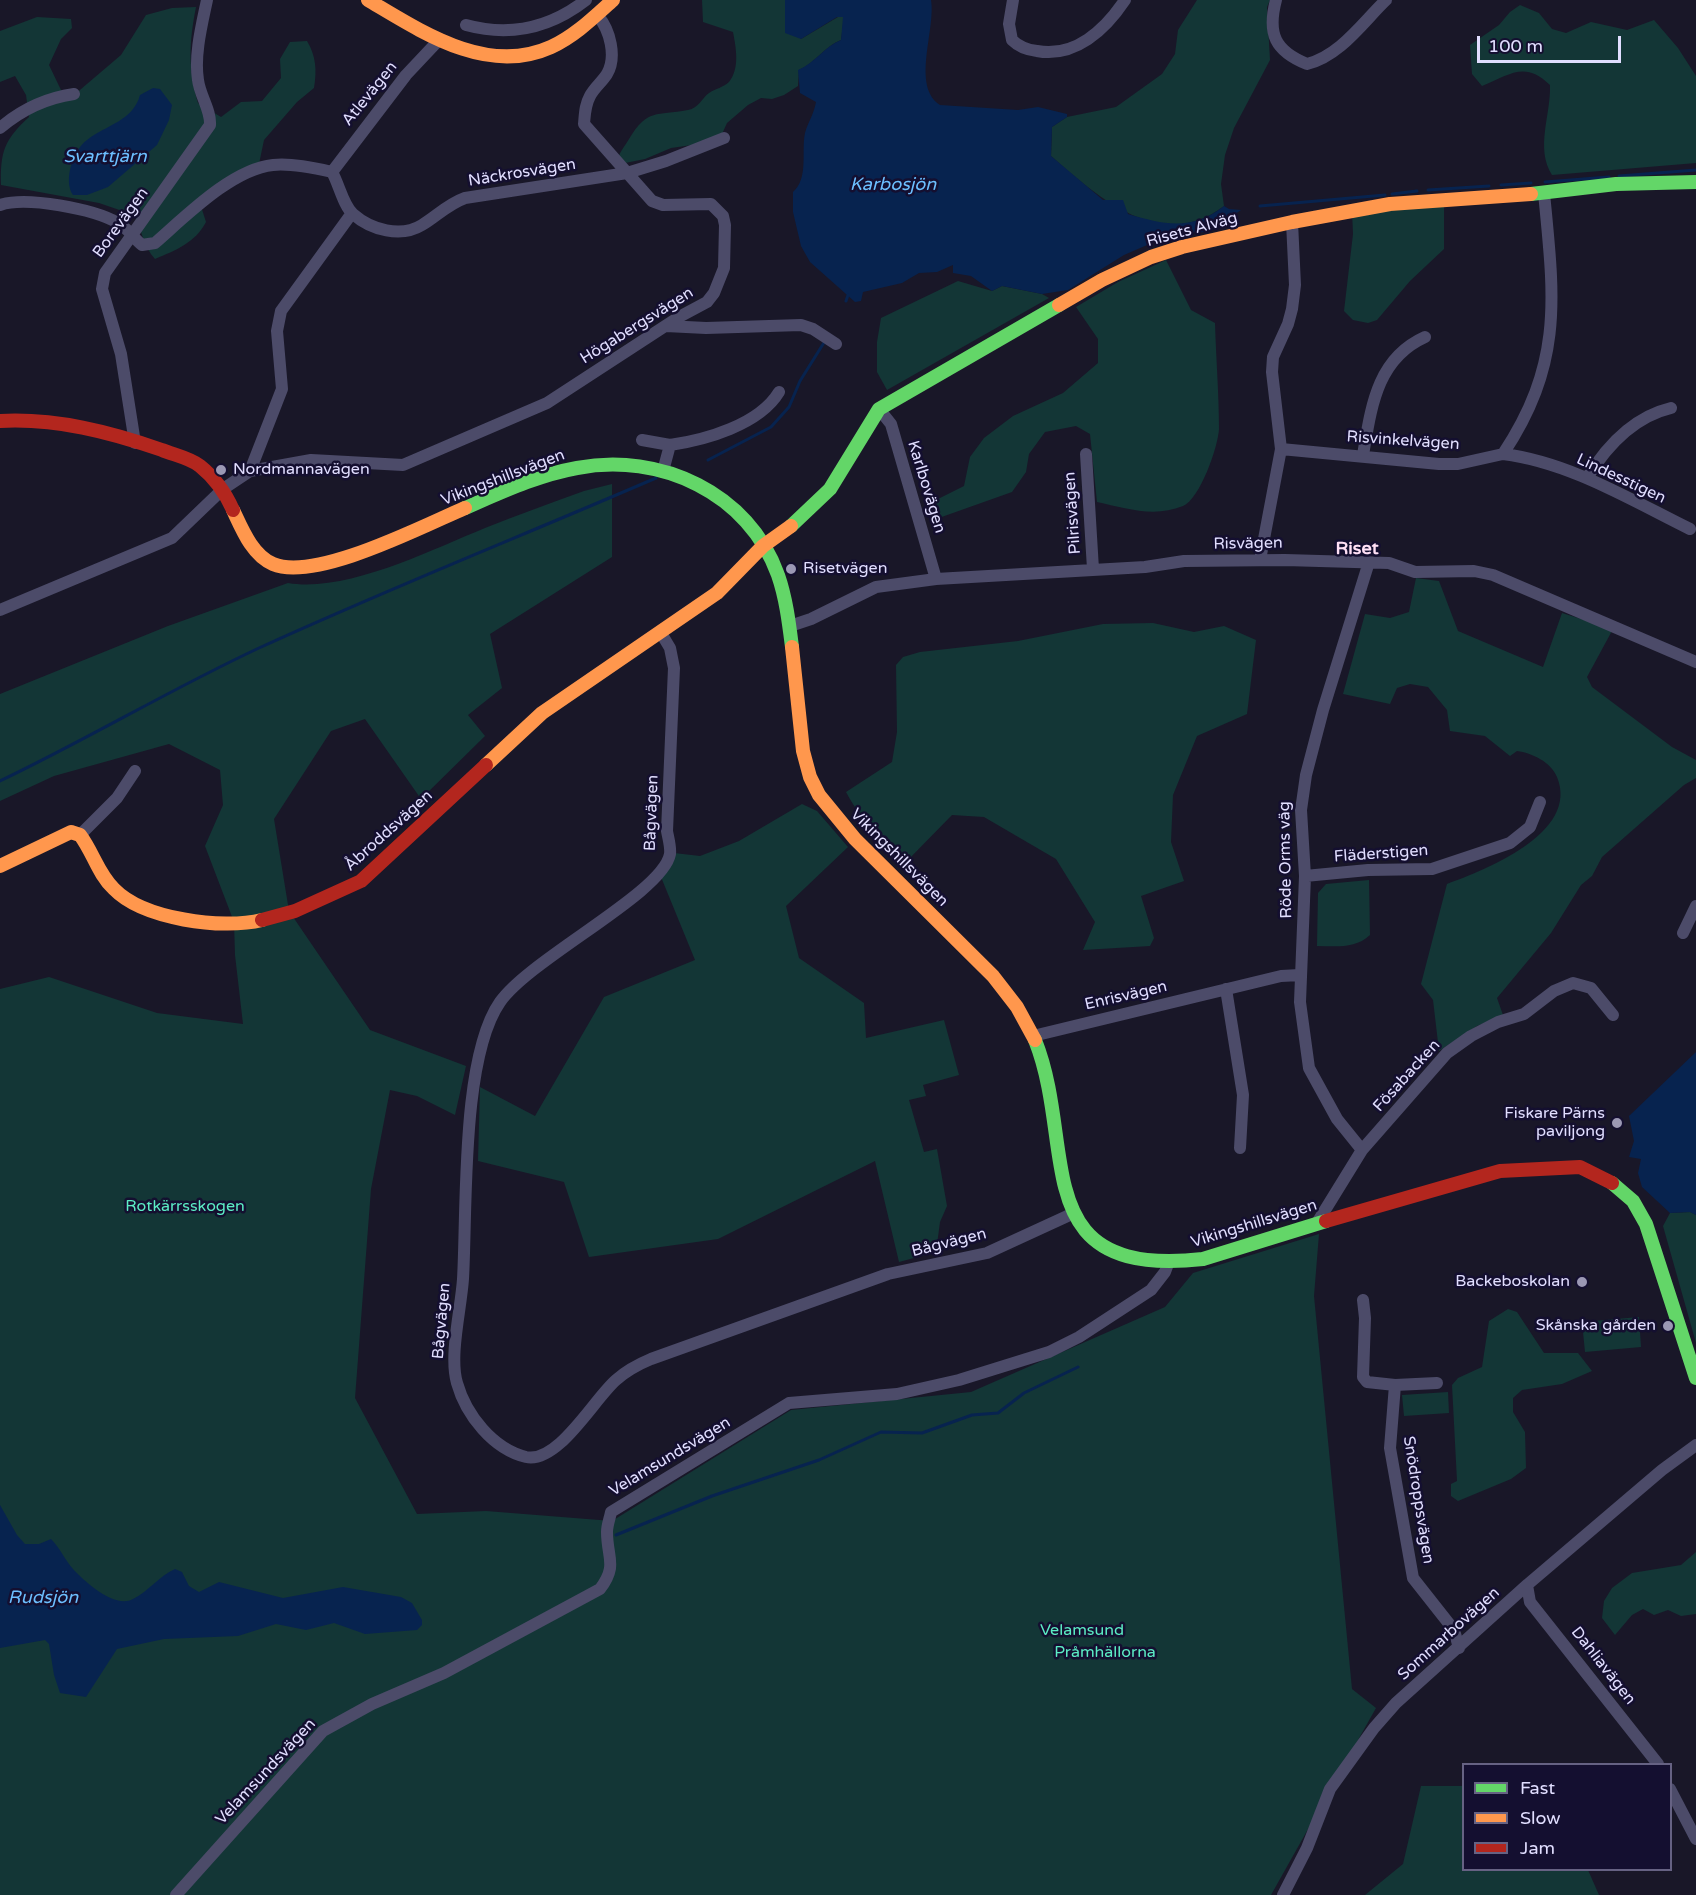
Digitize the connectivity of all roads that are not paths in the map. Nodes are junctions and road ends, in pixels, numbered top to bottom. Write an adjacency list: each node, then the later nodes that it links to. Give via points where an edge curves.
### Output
1 (207, 0): 22 (street, Borevägen, via 197,78 210,125)
2 (368, 0): 11 (street)
3 (586, 0): 10 (street, via 560,16 515,31 486,31)
4 (613, 0): 9 (street)
5 (1013, 0): 6 (street, via 1009,24 1012,40 1033,51 1059,54 1077,48)
6 (1125, 0)
7 (1276, 0): 8 (street, via 1272,25 1280,47 1307,64 1335,51)
8 (1386, 0)
9 (598, 16): 11 (street, via 556,46 517,57 474,55); 16 (street, Högabergsvägen, via 610,42 612,61 585,107 584,123)
10 (466, 25)
11 (438, 41): 15 (street, Atlevägen, via 406,75)
12 (74, 94): 13 (street, via 33,106)
13 (0, 128)
14 (724, 138): 16 (street, Näckrosvägen)
15 (332, 172): 20 (street); 22 (street, via 272,165 240,176 198,205 155,243 142,245)
16 (627, 173): 20 (street, Näckrosvägen, via 478,194 452,203 420,226 399,232 386,231); 23 (street, Högabergsvägen, via 652,201 663,205 711,204 723,216 724,268 714,293)
17 (1696, 182): 18 (street, Risets Alväg, via 1626,183)
18 (1544, 193): 21 (street, Risets Alväg, via 1401,203); 35 (street, via 1552,281 1550,342 1529,408)
19 (0, 205): 22 (street, via 20,202 77,209 120,223)
20 (352, 213): 37 (street, via 281,311 277,331 282,389)
21 (1292, 222): 28 (street, Risets Alväg, via 1151,257 1102,280); 33 (street, via 1294,297 1288,324 1273,357 1272,372)
22 (131, 235): 31 (street, Borevägen, via 105,273 102,290 121,354)
23 (666, 326): 25 (street, via 801,325); 37 (street, Högabergsvägen, via 547,403 403,465 311,460)
24 (1425, 337): 36 (street, via 1400,356 1380,382 1372,402)
25 (836, 344)
26 (778, 392): 32 (street, via 763,411 734,426)
27 (1671, 408): 39 (street, via 1659,411 1611,442)
28 (879, 409): 42 (street, Risets Alväg, via 830,489 798,521); 46 (street, Karlbovägen, via 891,424)
29 (0, 421): 31 (street, Vikingshillsvägen, via 19,418 53,422)
30 (642, 440): 32 (street)
31 (135, 443): 40 (street, Vikingshillsvägen, via 198,464)
32 (670, 445): 38 (street)
33 (1281, 448): 36 (street, Risvinkelvägen); 43 (street)
34 (1086, 454): 45 (street, Pilrisvägen)
35 (1503, 454): 36 (street, Risvinkelvägen, via 1458,464); 39 (street, Lindesstigen)
36 (1363, 455)
37 (250, 471): 40 (street, Högabergsvägen)
38 (663, 471): 40 (street, Vikingshillsvägen, via 614,462 558,471 313,568 283,566 251,548); 42 (street, Vikingshillsvägen, via 688,478 716,494)
39 (1587, 478): 41 (street, Lindesstigen)
40 (223, 489): 47 (street, via 172,538)
41 (1690, 530)
42 (763, 546): 48 (street, Vikingshillsvägen, via 781,581); 49 (street, Åbroddsvägen, via 717,593)
43 (1260, 560): 44 (street, Risvägen); 45 (street, Risvägen)
44 (1369, 562): 50 (street, Risvägen, via 1389,563 1415,572 1474,571 1493,575); 55 (street, Röde Orms väg, via 1323,710 1302,794)
45 (1094, 568): 46 (street, Risvägen)
46 (936, 579): 48 (street, Risvägen, via 876,587 811,620)
47 (0, 610)
48 (790, 626): 61 (street, Vikingshillsvägen, via 801,737 813,784 844,828 988,971 1018,1007)
49 (661, 633): 53 (street, Åbroddsvägen, via 542,713 361,881 295,911 257,921 215,924 157,913 125,900 112,888); 64 (street, Bågvägen, via 670,648 674,668 667,831 670,854 637,895 565,944 516,984 500,1002 482,1041 472,1102 463,1279 454,1355 457,1385 475,1419 493,1440 507,1449 525,1456 540,1456 556,1448 616,1380 643,1362 888,1274 987,1253)
50 (1696, 662)
51 (135, 771): 53 (street, via 117,798)
52 (1540, 802): 55 (street, Fläderstigen, via 1530,827 1510,843 1432,869)
53 (80, 835): 54 (street, via 71,832)
54 (0, 866)
55 (1305, 876): 58 (street, Röde Orms väg)
56 (1696, 906): 57 (street)
57 (1683, 933)
58 (1300, 975): 59 (street, Enrisvägen); 63 (street, Röde Orms väg, via 1309,1068 1337,1119)
59 (1226, 989): 61 (street, Enrisvägen); 62 (street, via 1243,1095)
60 (1613, 1015): 63 (street, Fösabacken, via 1591,988 1574,983 1554,991 1524,1014 1498,1022 1447,1053)
61 (1033, 1036): 64 (street, Vikingshillsvägen, via 1050,1094 1061,1183)
62 (1240, 1148)
63 (1362, 1150): 65 (street, Fösabacken)
64 (1074, 1213): 66 (street, Vikingshillsvägen, via 1092,1238 1105,1247)
65 (1317, 1223): 66 (street, Vikingshillsvägen, via 1203,1259); 68 (street, Vikingshillsvägen, via 1500,1172 1580,1167 1597,1173 1633,1201 1646,1224)
66 (1168, 1264): 77 (street, Velamsundsvägen, via 1151,1290 1049,1352 897,1395 789,1404 611,1512 607,1531 610,1575 600,1588 444,1673 372,1704 323,1731)
67 (1363, 1300): 70 (street, via 1363,1377 1367,1382)
68 (1696, 1378)
69 (1437, 1383): 70 (street)
70 (1395, 1385): 73 (street, Snödroppsvägen, via 1390,1448 1413,1578 1454,1630)
71 (1696, 1445): 72 (street, Sommarbovägen)
72 (1527, 1585): 73 (street, Sommarbovägen); 74 (street, Dahliavägen, via 1530,1602)
73 (1459, 1648): 78 (street, Sommarbovägen, via 1396,1703 1330,1789)
74 (1657, 1763)
75 (1672, 1791): 76 (street)
76 (1696, 1839)
77 (176, 1895)
78 (1283, 1895)

